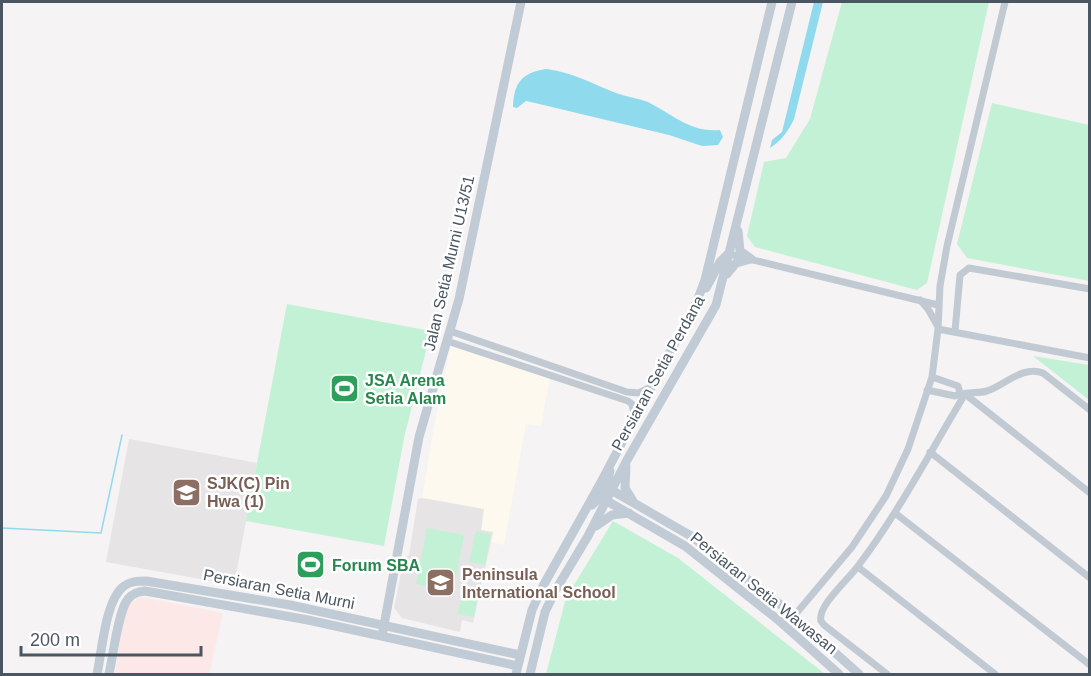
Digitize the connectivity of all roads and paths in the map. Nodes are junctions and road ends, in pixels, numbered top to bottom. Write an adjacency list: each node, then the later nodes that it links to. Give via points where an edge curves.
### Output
1 (521, 2): 16 (street, Jalan Setia Murni U13/51)
2 (772, 2): 11 (street, Persiaran Setia Perdana)
3 (792, 2): 5 (street, Persiaran Setia Perdana)
4 (1005, 2): 10 (street)
5 (737, 219): 6 (street, Persiaran Setia Perdana); 7 (street, via 738,247)
6 (729, 254): 7 (street); 8 (street, Persiaran Setia Perdana); 11 (street)
7 (751, 258): 8 (street, via 736,262); 12 (street)
8 (720, 287): 25 (street, Persiaran Setia Perdana, via 716,305)
9 (1089, 289): 15 (street, via 969,268 960,275)
10 (939, 290): 12 (street, via 930,299); 13 (street)
11 (699, 297): 19 (street, Persiaran Setia Perdana)
12 (920, 300): 13 (street); 14 (street)
13 (938, 305): 14 (street)
14 (938, 327): 15 (street); 18 (street)
15 (955, 331): 17 (street)
16 (448, 336): 19 (street, via 627,392 639,393); 23 (street, via 628,401); 36 (street, Jalan Setia Murni U13/51, via 419,437)
17 (1089, 358)
18 (932, 377): 20 (street); 21 (street, via 958,386)
19 (651, 387): 23 (street, Persiaran Setia Perdana)
20 (927, 390): 21 (street, via 955,396); 37 (street, via 908,449 886,496 852,547)
21 (963, 393): 22 (street, via 987,391 1035,370); 24 (street); 27 (street)
22 (1089, 410)
23 (634, 419): 26 (street, Persiaran Setia Perdana)
24 (930, 452): 32 (street); 35 (street)
25 (627, 460): 28 (street, Persiaran Setia Perdana); 29 (street, via 626,488)
26 (610, 465): 28 (street); 30 (street, Persiaran Setia Perdana)
27 (1089, 493)
28 (608, 494): 29 (street, Persiaran Setia Wawasan); 30 (street); 31 (street, Persiaran Setia Wawasan); 33 (street, Persiaran Setia Perdana)
29 (634, 502): 37 (street, Persiaran Setia Wawasan, via 691,536)
30 (584, 513): 42 (street, Persiaran Setia Perdana, via 543,586)
31 (628, 513): 33 (street, via 607,517); 38 (street, Persiaran Setia Wawasan, via 685,546)
32 (895, 513): 34 (street); 49 (street)
33 (588, 536): 45 (street, Persiaran Setia Perdana, via 545,612)
34 (858, 567): 56 (street, via 819,616 824,625); 57 (street)
35 (1089, 578)
36 (386, 610): 39 (street, via 380,617); 40 (street, Jalan Setia Murni U13/51); 41 (street)
37 (794, 616): 38 (street); 43 (street); 55 (street, Persiaran Setia Wawasan)
38 (775, 617): 43 (street, Persiaran Setia Wawasan)
39 (366, 620): 40 (street, Persiaran Setia Murni); 50 (street, Persiaran Setia Murni, via 173,584 133,582 123,587 110,610)
40 (384, 624): 41 (street, Persiaran Setia Murni); 44 (street, Jalan Setia Murni U13/51)
41 (405, 629): 46 (street, Persiaran Setia Murni)
42 (526, 632): 46 (street, via 516,646); 48 (street, Persiaran Setia Perdana)
43 (793, 633): 54 (street, Persiaran Setia Wawasan)
44 (382, 636): 47 (street, Persiaran Setia Murni); 51 (street, Persiaran Setia Murni, via 136,592 122,611)
45 (538, 642): 48 (street, via 530,658); 53 (street, Persiaran Setia Perdana)
46 (502, 651): 48 (street, Persiaran Setia Murni)
47 (500, 662): 48 (street, Persiaran Setia Murni); 52 (street)
48 (520, 664): 53 (street, Persiaran Setia Perdana)
49 (1089, 665)
50 (98, 675)
51 (110, 675)
52 (511, 675)
53 (528, 675)
54 (839, 675)
55 (859, 675)
56 (886, 675)
57 (995, 675)

